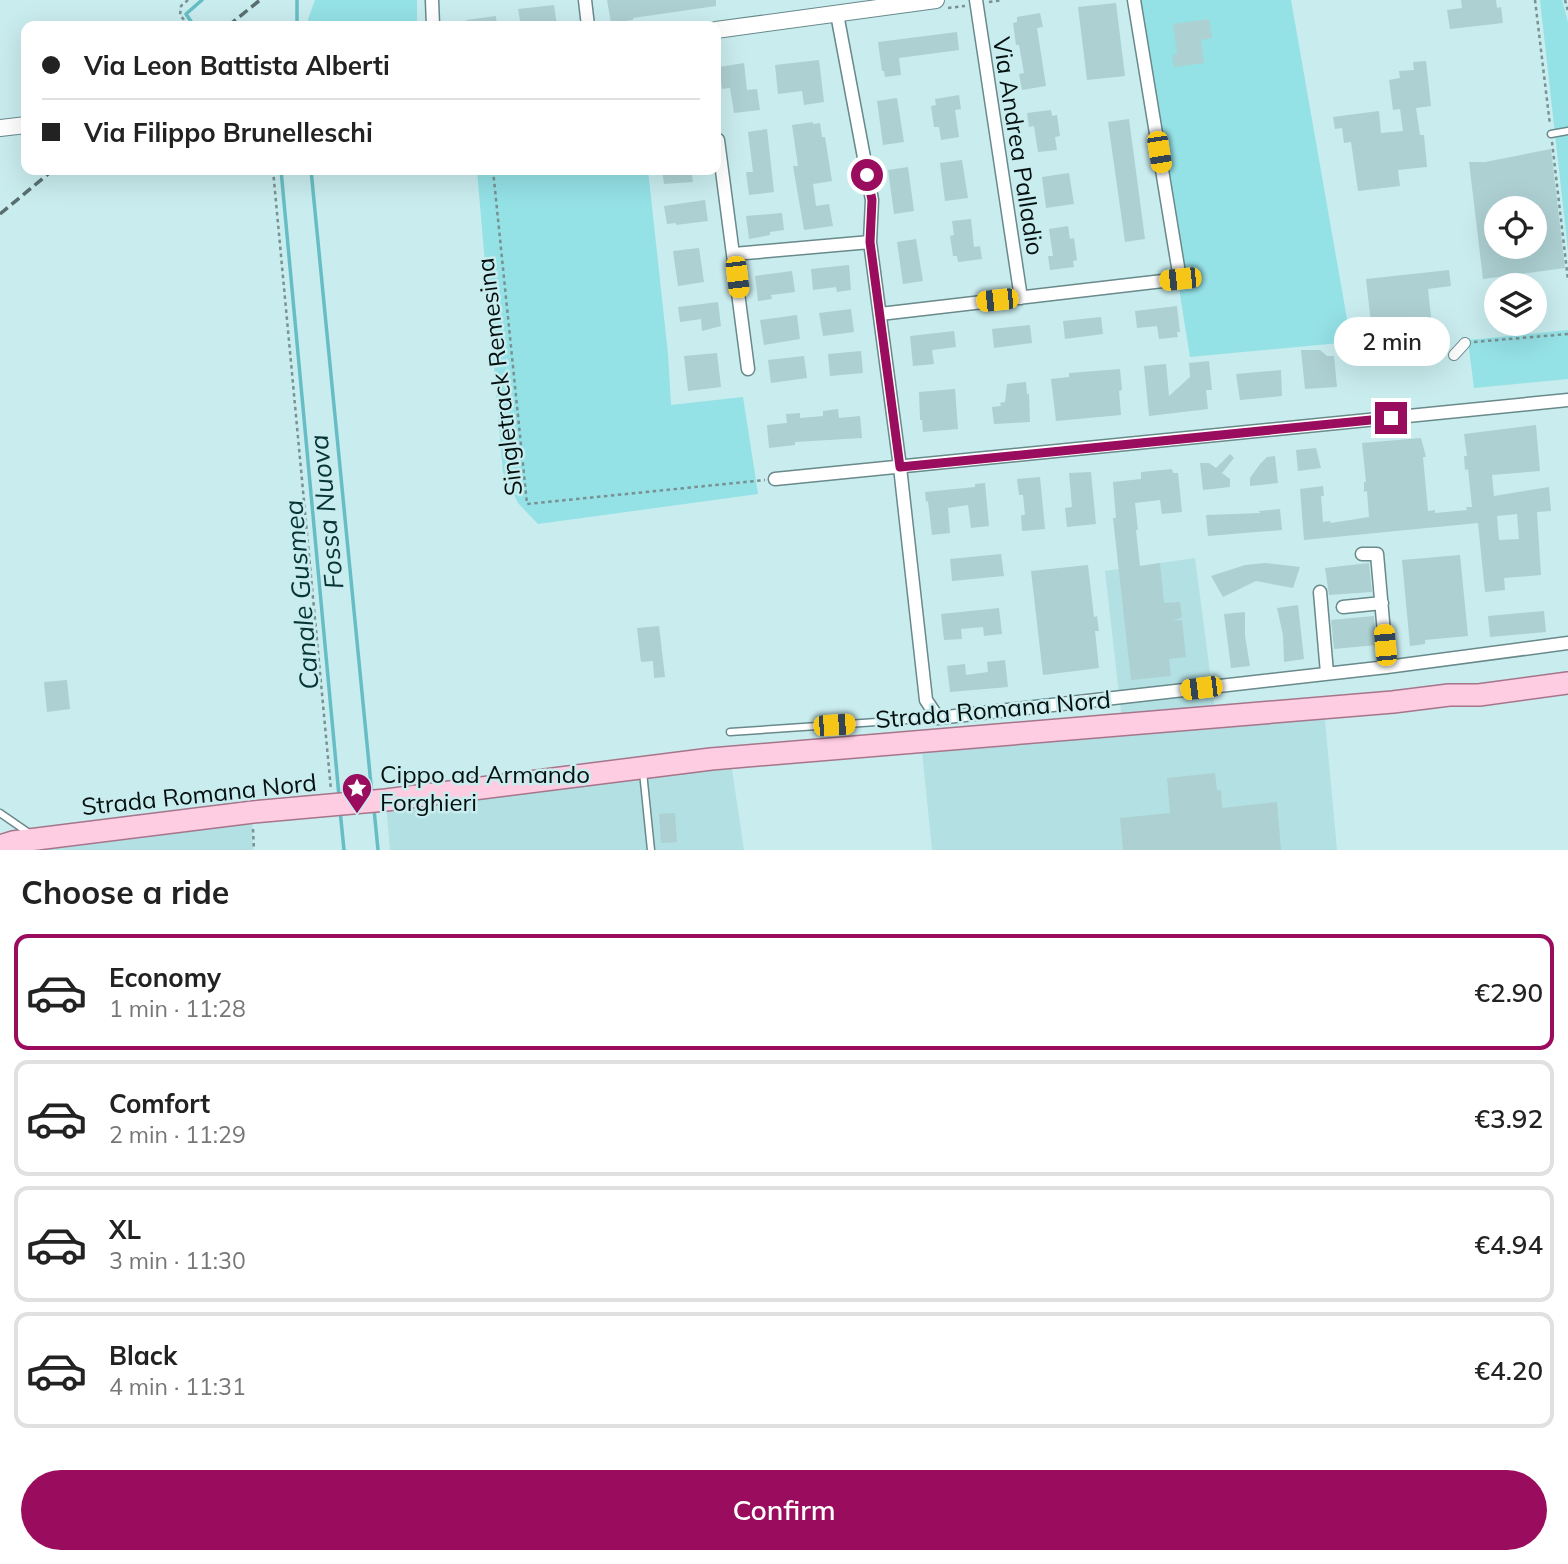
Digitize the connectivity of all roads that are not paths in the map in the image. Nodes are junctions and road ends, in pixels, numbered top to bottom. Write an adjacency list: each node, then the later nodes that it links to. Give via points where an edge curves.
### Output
1 (432, 0): 8 (street)
2 (585, 0): 9 (street)
3 (936, 0): 6 (street)
4 (976, 0): 18 (street, Via Andrea Palladio)
5 (1134, 0): 18 (street, via 1180,279)
6 (903, 2): 7 (street)
7 (837, 13): 10 (street); 16 (street, via 872,200)
8 (433, 21)
9 (587, 21)
10 (721, 29)
11 (21, 126): 12 (street)
12 (0, 128)
13 (1568, 131): 14 (lane)
14 (1551, 134)
15 (721, 161): 17 (street)
16 (870, 242): 17 (street); 19 (street)
17 (734, 254): 22 (street)
18 (1021, 298): 19 (street)
19 (880, 314): 24 (street)
20 (1465, 343): 21 (street)
21 (1454, 355)
22 (748, 369)
23 (1568, 400): 24 (street)
24 (900, 467): 25 (street); 36 (street, via 926,700)
25 (775, 479)
26 (1362, 554): 28 (street, via 1377,554)
27 (1320, 592): 33 (street)
28 (1382, 603): 29 (street); 31 (street)
29 (1343, 607)
30 (1568, 643): 31 (street)
31 (1387, 667): 33 (street)
32 (1568, 669): 35 (main road, Strada Romana Nord)
33 (1327, 673): 36 (street)
34 (1568, 682): 35 (main road, Strada Romana Nord)
35 (1449, 695): 38 (main road, Strada Romana Nord)
36 (938, 718): 37 (lane)
37 (730, 733)
38 (642, 766): 40 (main road, Strada Romana Nord); 42 (lane)
39 (0, 813): 40 (lane)
40 (36, 839): 41 (main road, Strada Romana Nord)
41 (0, 846)
42 (651, 850)

